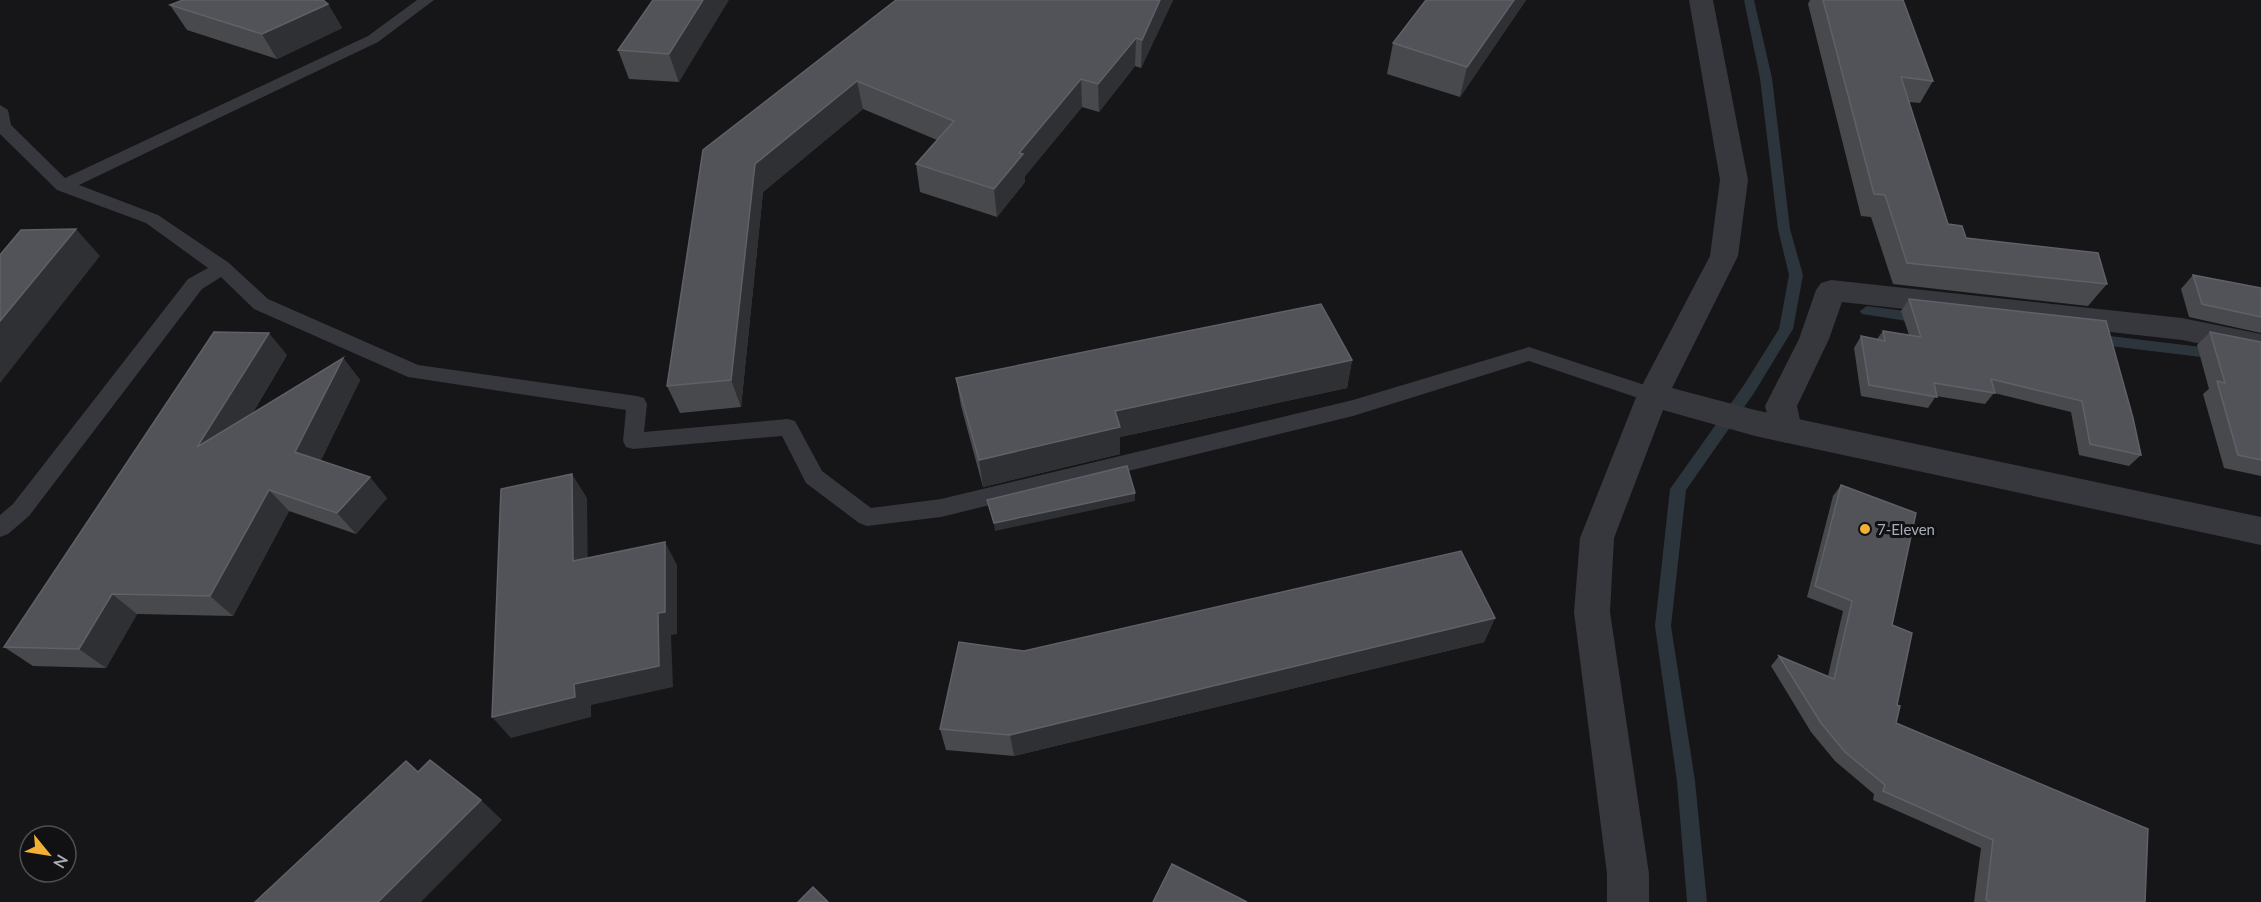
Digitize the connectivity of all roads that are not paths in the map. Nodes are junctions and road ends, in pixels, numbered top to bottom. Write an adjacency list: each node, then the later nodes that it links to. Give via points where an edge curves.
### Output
1 (427, 0): 4 (lane, via 373,39)
2 (1701, 0): 7 (street, via 1734,180 1724,256)
3 (0, 110): 4 (lane, via 3,127)
4 (63, 186): 5 (lane, via 152,219)
5 (222, 268): 7 (lane, via 261,304 415,372 637,404 633,441 788,427 814,477 867,517 940,508 1353,408 1529,354); 9 (lane, via 195,284 21,510)
6 (2261, 345): 8 (street, via 2182,329 1831,291 1814,339)
7 (1653, 395): 8 (street); 11 (street, via 1597,538 1592,612 1628,874)
8 (1771, 426): 10 (street)
9 (0, 528)
10 (2261, 531)
11 (1628, 902)

